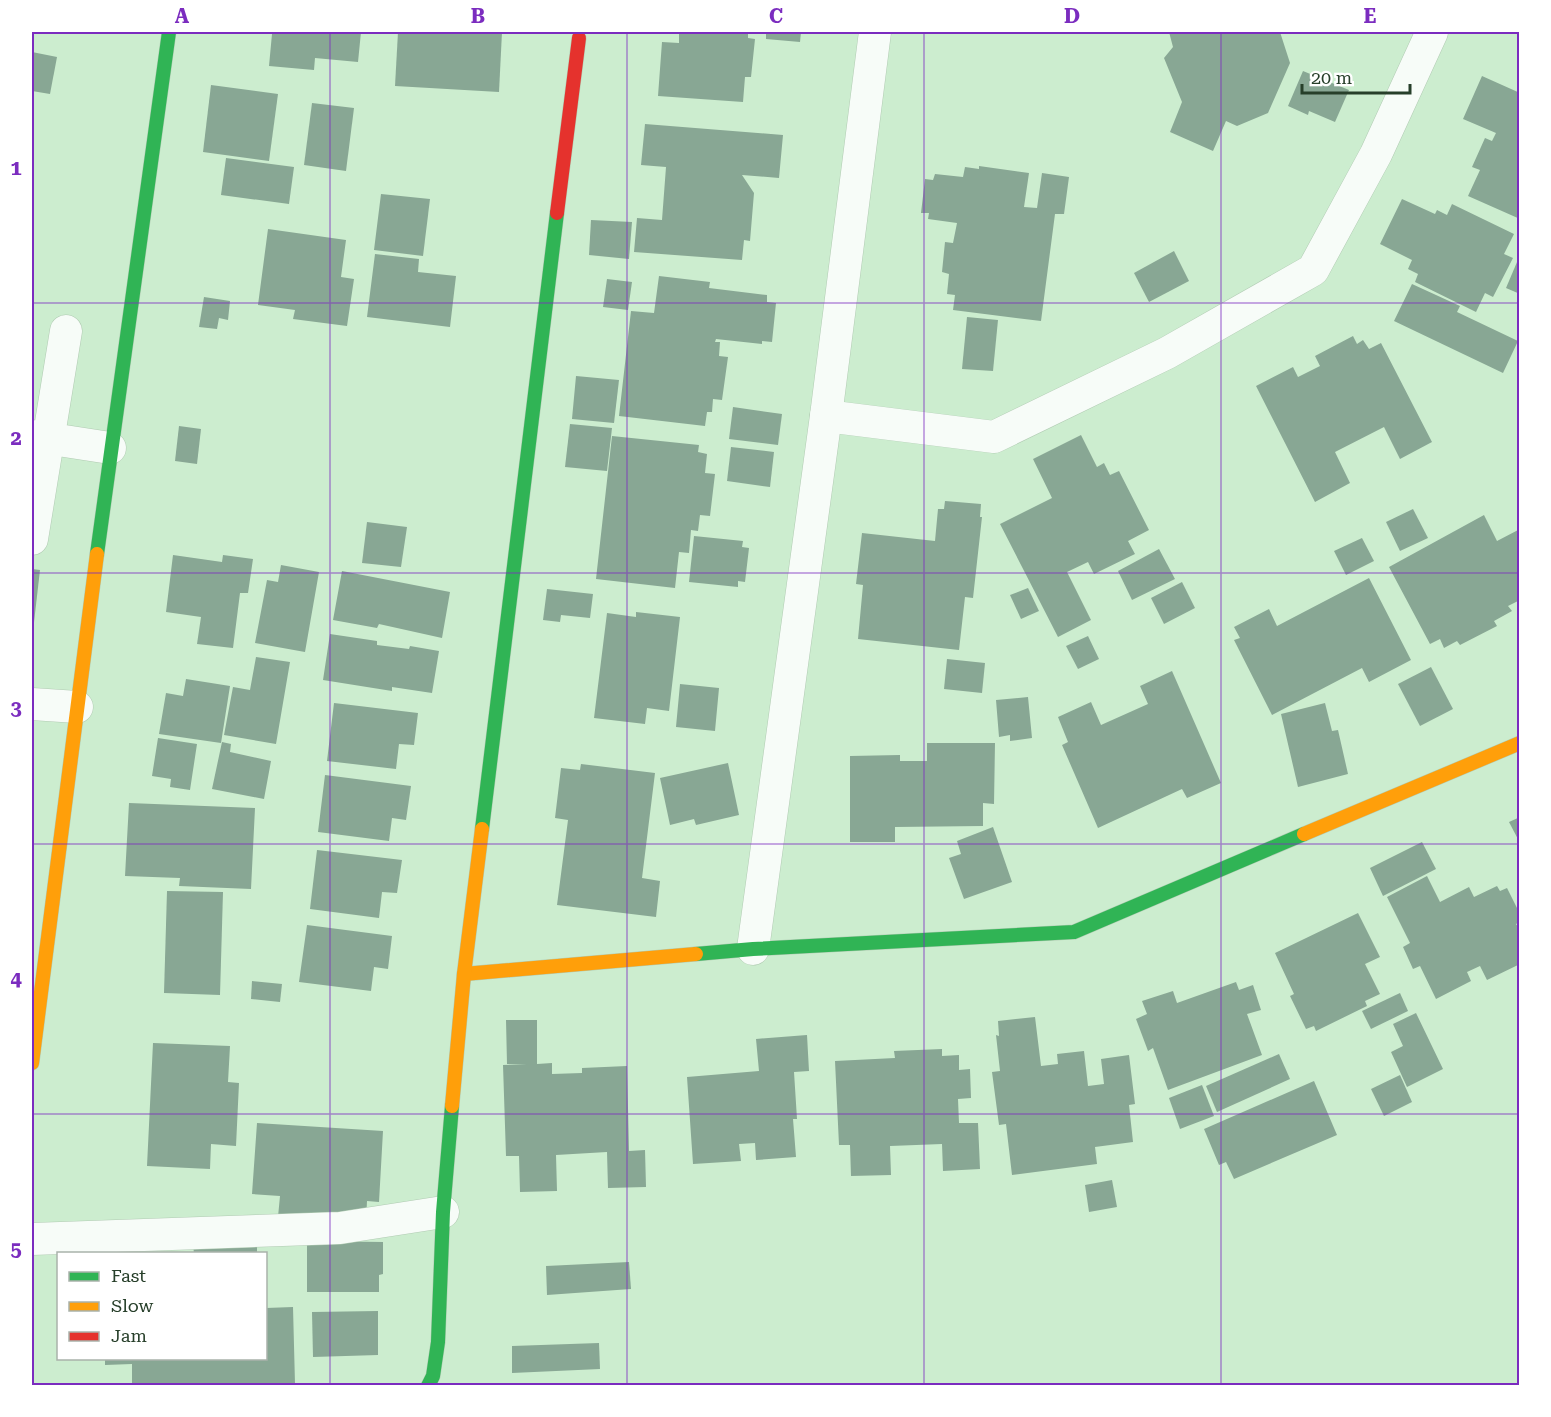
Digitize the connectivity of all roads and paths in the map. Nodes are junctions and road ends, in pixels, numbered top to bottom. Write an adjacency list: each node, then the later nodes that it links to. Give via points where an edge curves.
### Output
1 (169, 32): 8 (street)
2 (875, 32): 6 (street)
3 (1432, 32): 6 (street, via 1376,154 1313,270 1167,353 994,437)
4 (579, 38): 14 (street)
5 (66, 331): 7 (street)
6 (826, 416): 13 (street)
7 (39, 437): 8 (street); 9 (street)
8 (110, 448): 11 (street)
9 (32, 539)
10 (32, 704): 11 (street)
11 (77, 707): 15 (street)
12 (1520, 743): 13 (street, via 1074,932)
13 (753, 949): 14 (street)
14 (464, 974): 16 (street)
15 (32, 1063)
16 (443, 1212): 17 (street, via 340,1228); 18 (street, via 438,1342)
17 (32, 1239)
18 (428, 1386)

